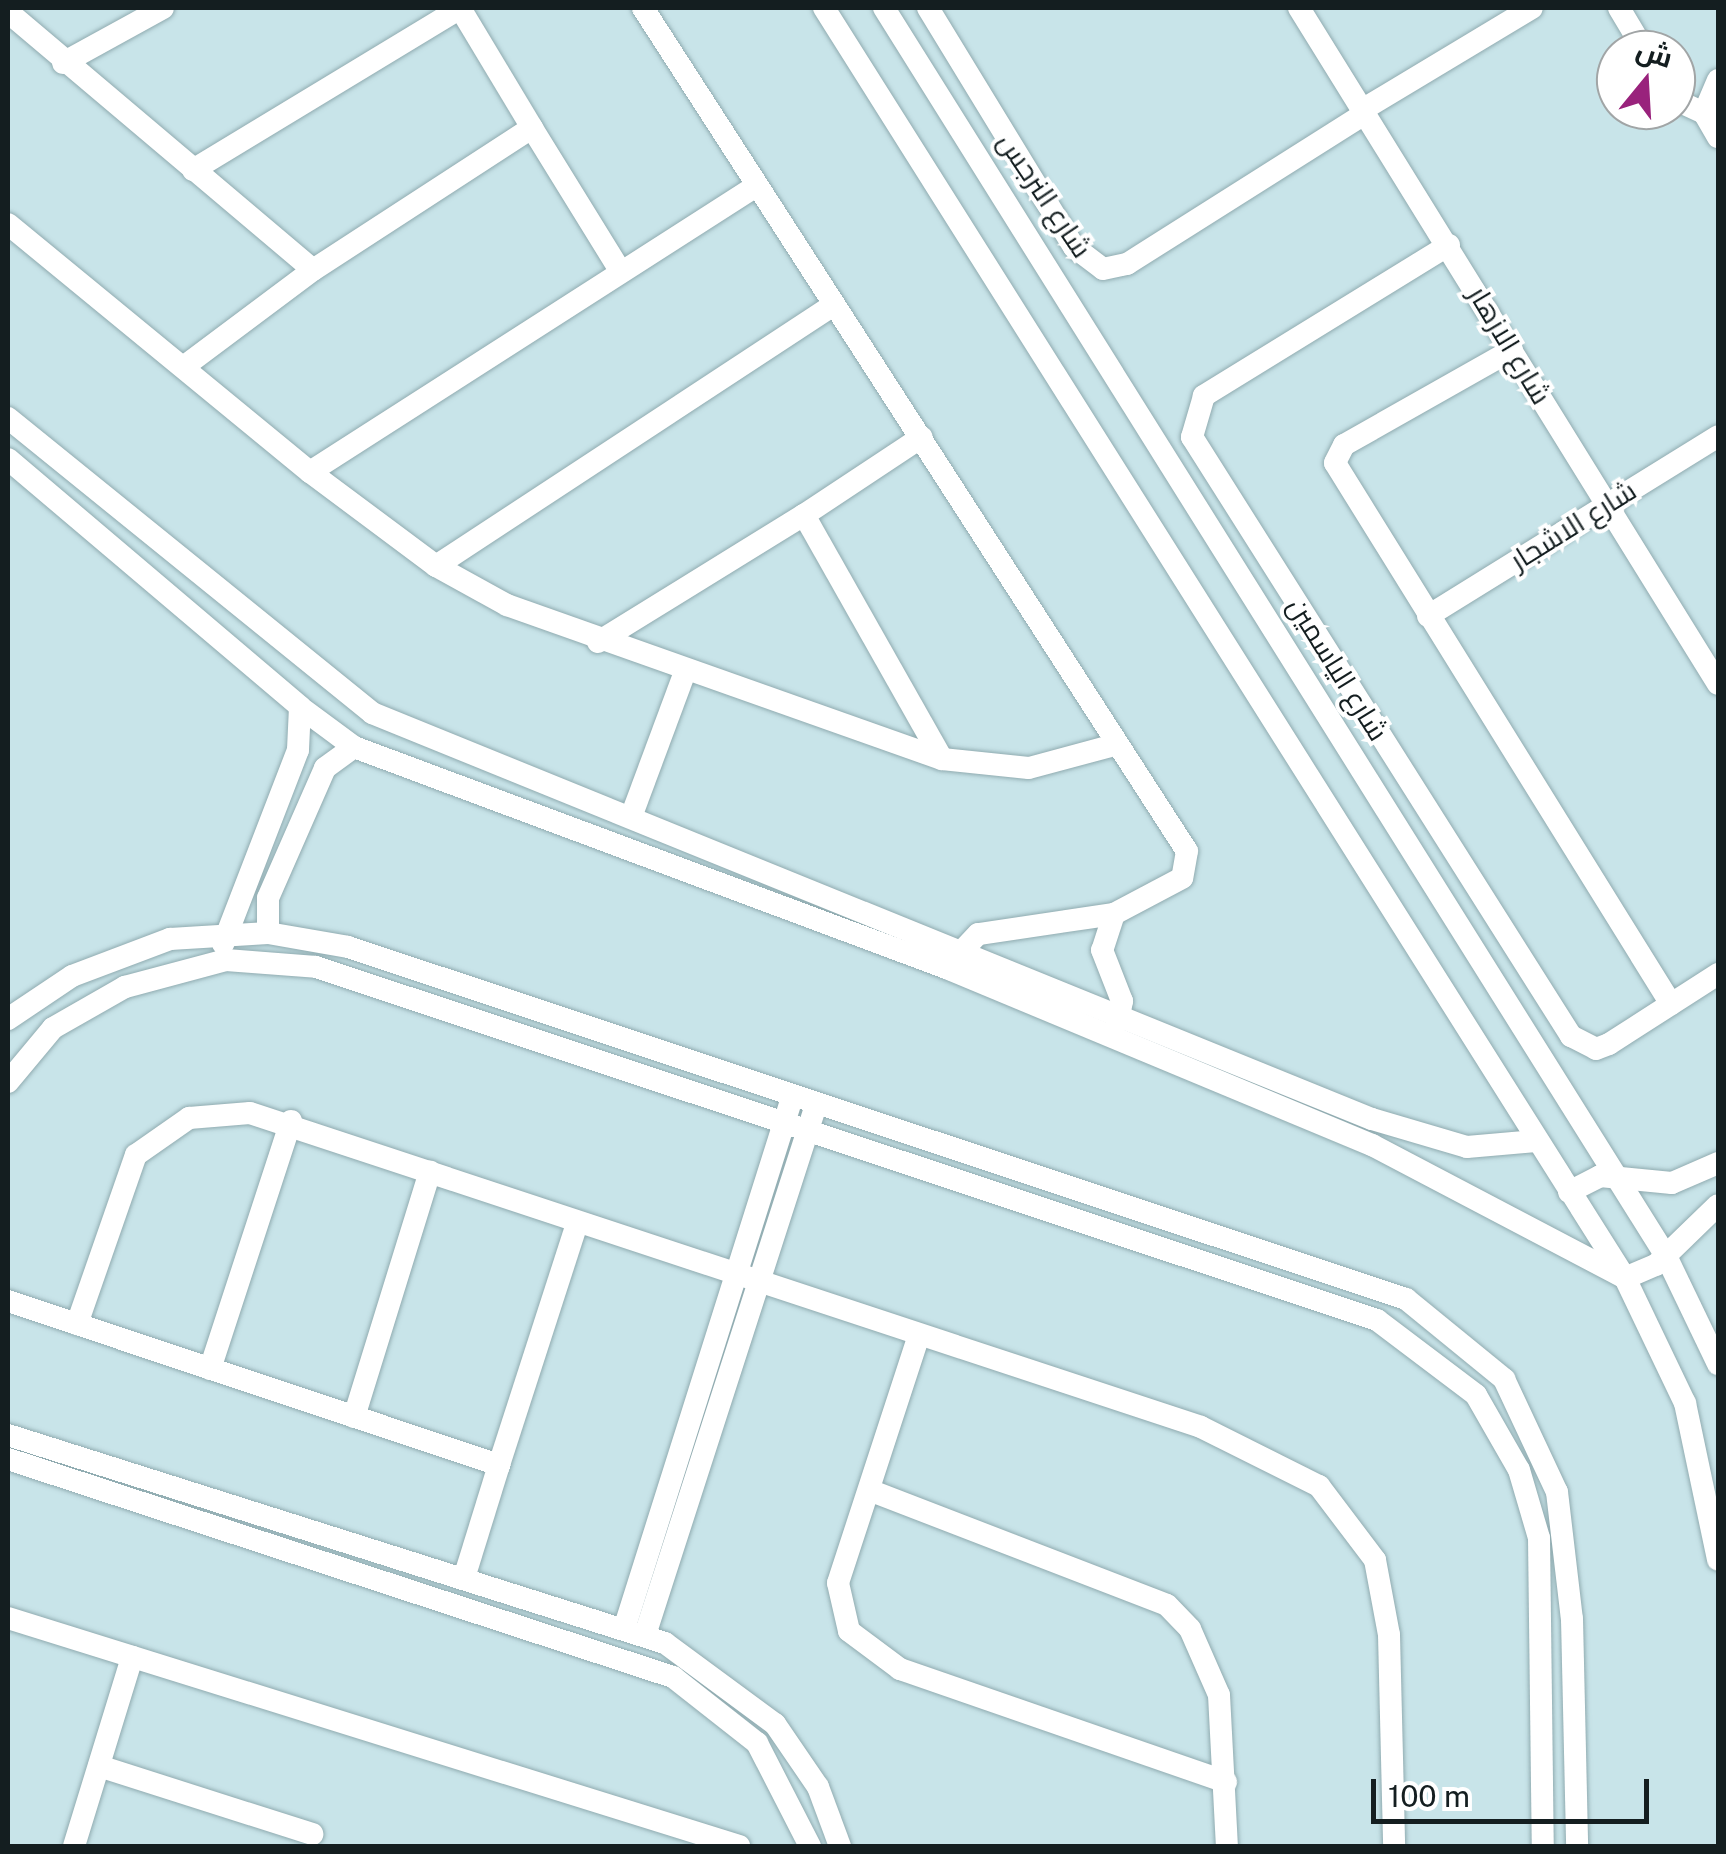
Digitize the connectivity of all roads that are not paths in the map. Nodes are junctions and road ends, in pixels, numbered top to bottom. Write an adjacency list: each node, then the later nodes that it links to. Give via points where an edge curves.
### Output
1 (163, 8): 12 (street)
2 (460, 8): 17 (street); 21 (street)
3 (643, 8): 22 (street)
4 (824, 8): 70 (street)
5 (884, 8): 20 (street)
6 (928, 8): 19 (street, شارع النرجس)
7 (1299, 8): 15 (street, شارع الازهار)
8 (1532, 8): 15 (street)
9 (1619, 8): 11 (street)
10 (8, 12): 12 (street)
11 (1632, 30)
12 (63, 63): 21 (street)
13 (1718, 80): 16 (street)
14 (1696, 110): 16 (street)
15 (1363, 112): 19 (street, شارع النرجس, via 1115,268 1079,254); 24 (street, شارع الازهار)
16 (1704, 114): 18 (street)
17 (532, 128): 25 (street); 26 (street)
18 (1718, 137)
19 (1008, 142): 20 (street)
20 (976, 159): 37 (street)
21 (193, 170): 26 (street)
22 (756, 186): 25 (street); 27 (street)
23 (8, 224): 29 (street)
24 (1450, 245): 28 (street, شارع الازهار); 35 (street, شارع الياسمين, via 1204,396 1192,438)
25 (618, 269): 34 (street)
26 (313, 270): 29 (street)
27 (834, 305): 32 (street); 39 (street)
28 (1512, 350): 36 (street, شارع الازهار); 40 (street, via 1338,452 1338,472)
29 (186, 365): 34 (street)
30 (8, 418): 48 (street, via 372,713)
31 (1718, 436): 36 (street, شارع الاشجار)
32 (922, 438): 38 (street); 45 (street)
33 (8, 459): 44 (street)
34 (310, 472): 39 (street)
35 (1226, 492): 37 (street); 50 (street, شارع الياسمين)
36 (1606, 503): 40 (street, شارع الاشجار); 43 (street, شارع الازهار)
37 (1196, 511): 52 (street)
38 (804, 515): 41 (street); 47 (street)
39 (436, 566): 41 (street)
40 (1428, 616): 60 (street)
41 (598, 642): 42 (street)
42 (685, 672): 47 (street); 48 (street)
43 (1718, 684)
44 (300, 707): 46 (street); 54 (street, via 298,750)
45 (1114, 745): 47 (street, via 1029,768); 53 (street, via 1189,859 1182,878)
46 (354, 747): 51 (street); 55 (street, via 325,768 268,898)
47 (942, 760)
48 (631, 817): 49 (street)
49 (661, 828): 51 (street); 56 (street)
50 (1456, 854): 52 (street); 60 (street, شارع الياسمين, via 1582,1045 1609,1044)
51 (650, 858): 58 (street)
52 (1440, 898): 73 (street)
53 (1114, 914): 56 (street, via 989,930); 61 (street, via 1102,950)
54 (222, 931): 55 (street); 57 (street); 62 (street, via 116,957)
55 (268, 933): 65 (street, via 429,971)
56 (961, 948): 58 (street); 61 (street)
57 (226, 960): 64 (street, via 86,1005); 67 (street, via 364,980)
58 (949, 969): 63 (street)
59 (1718, 974): 60 (street, شارع الياسمين)
60 (1671, 1004)
61 (1121, 1012): 63 (street); 70 (street, via 1416,1134 1467,1147)
62 (8, 1019)
63 (1112, 1038): 81 (street, via 1372,1144)
64 (8, 1082)
65 (794, 1091): 66 (street); 67 (street)
66 (818, 1099): 69 (street); 75 (street)
67 (786, 1116): 69 (street); 80 (street)
68 (291, 1121): 72 (street); 83 (street, via 218,1112 148,1143 126,1172); 86 (street)
69 (809, 1124): 78 (street); 80 (street)
70 (1536, 1141): 74 (street)
71 (1718, 1164): 73 (street, via 1672,1182)
72 (430, 1172): 77 (street); 87 (street)
73 (1614, 1176): 74 (street); 79 (street)
74 (1568, 1192): 81 (street)
75 (1120, 1199): 78 (street); 109 (street, via 1374,1284 1440,1320 1504,1379 1546,1457 1569,1558)
76 (1718, 1205): 79 (street)
77 (577, 1223): 80 (street); 90 (street)
78 (1109, 1226): 108 (street, via 1376,1320 1450,1368 1500,1428 1538,1538)
79 (1666, 1256): 81 (street); 85 (street)
80 (749, 1277): 84 (street); 97 (street)
81 (1625, 1278): 92 (street, via 1685,1403)
82 (8, 1301): 83 (street)
83 (77, 1324): 86 (street)
84 (919, 1335): 91 (street); 107 (street, via 1276,1458 1351,1520 1374,1560 1390,1635)
85 (1718, 1364)
86 (210, 1369): 87 (street)
87 (354, 1416): 90 (street)
88 (8, 1435): 93 (street)
89 (8, 1458): 96 (street)
90 (500, 1466): 93 (street)
91 (870, 1490): 100 (street, via 1167,1605 1190,1629 1219,1695); 100 (street, via 836,1602 862,1645 900,1668)
92 (1718, 1560)
93 (464, 1578): 94 (street)
94 (509, 1592): 96 (street); 97 (street)
95 (8, 1618): 98 (street)
96 (502, 1618): 104 (street, via 700,1692 780,1775)
97 (635, 1632): 105 (street, via 714,1671 775,1724 818,1787)
98 (132, 1657): 99 (street); 103 (street)
99 (99, 1766): 101 (street); 102 (street)
100 (1226, 1782): 106 (street)
101 (312, 1834)
102 (74, 1846)
103 (738, 1846)
104 (810, 1846)
105 (840, 1846)
106 (1227, 1846)
107 (1394, 1846)
108 (1543, 1846)
109 (1577, 1846)

